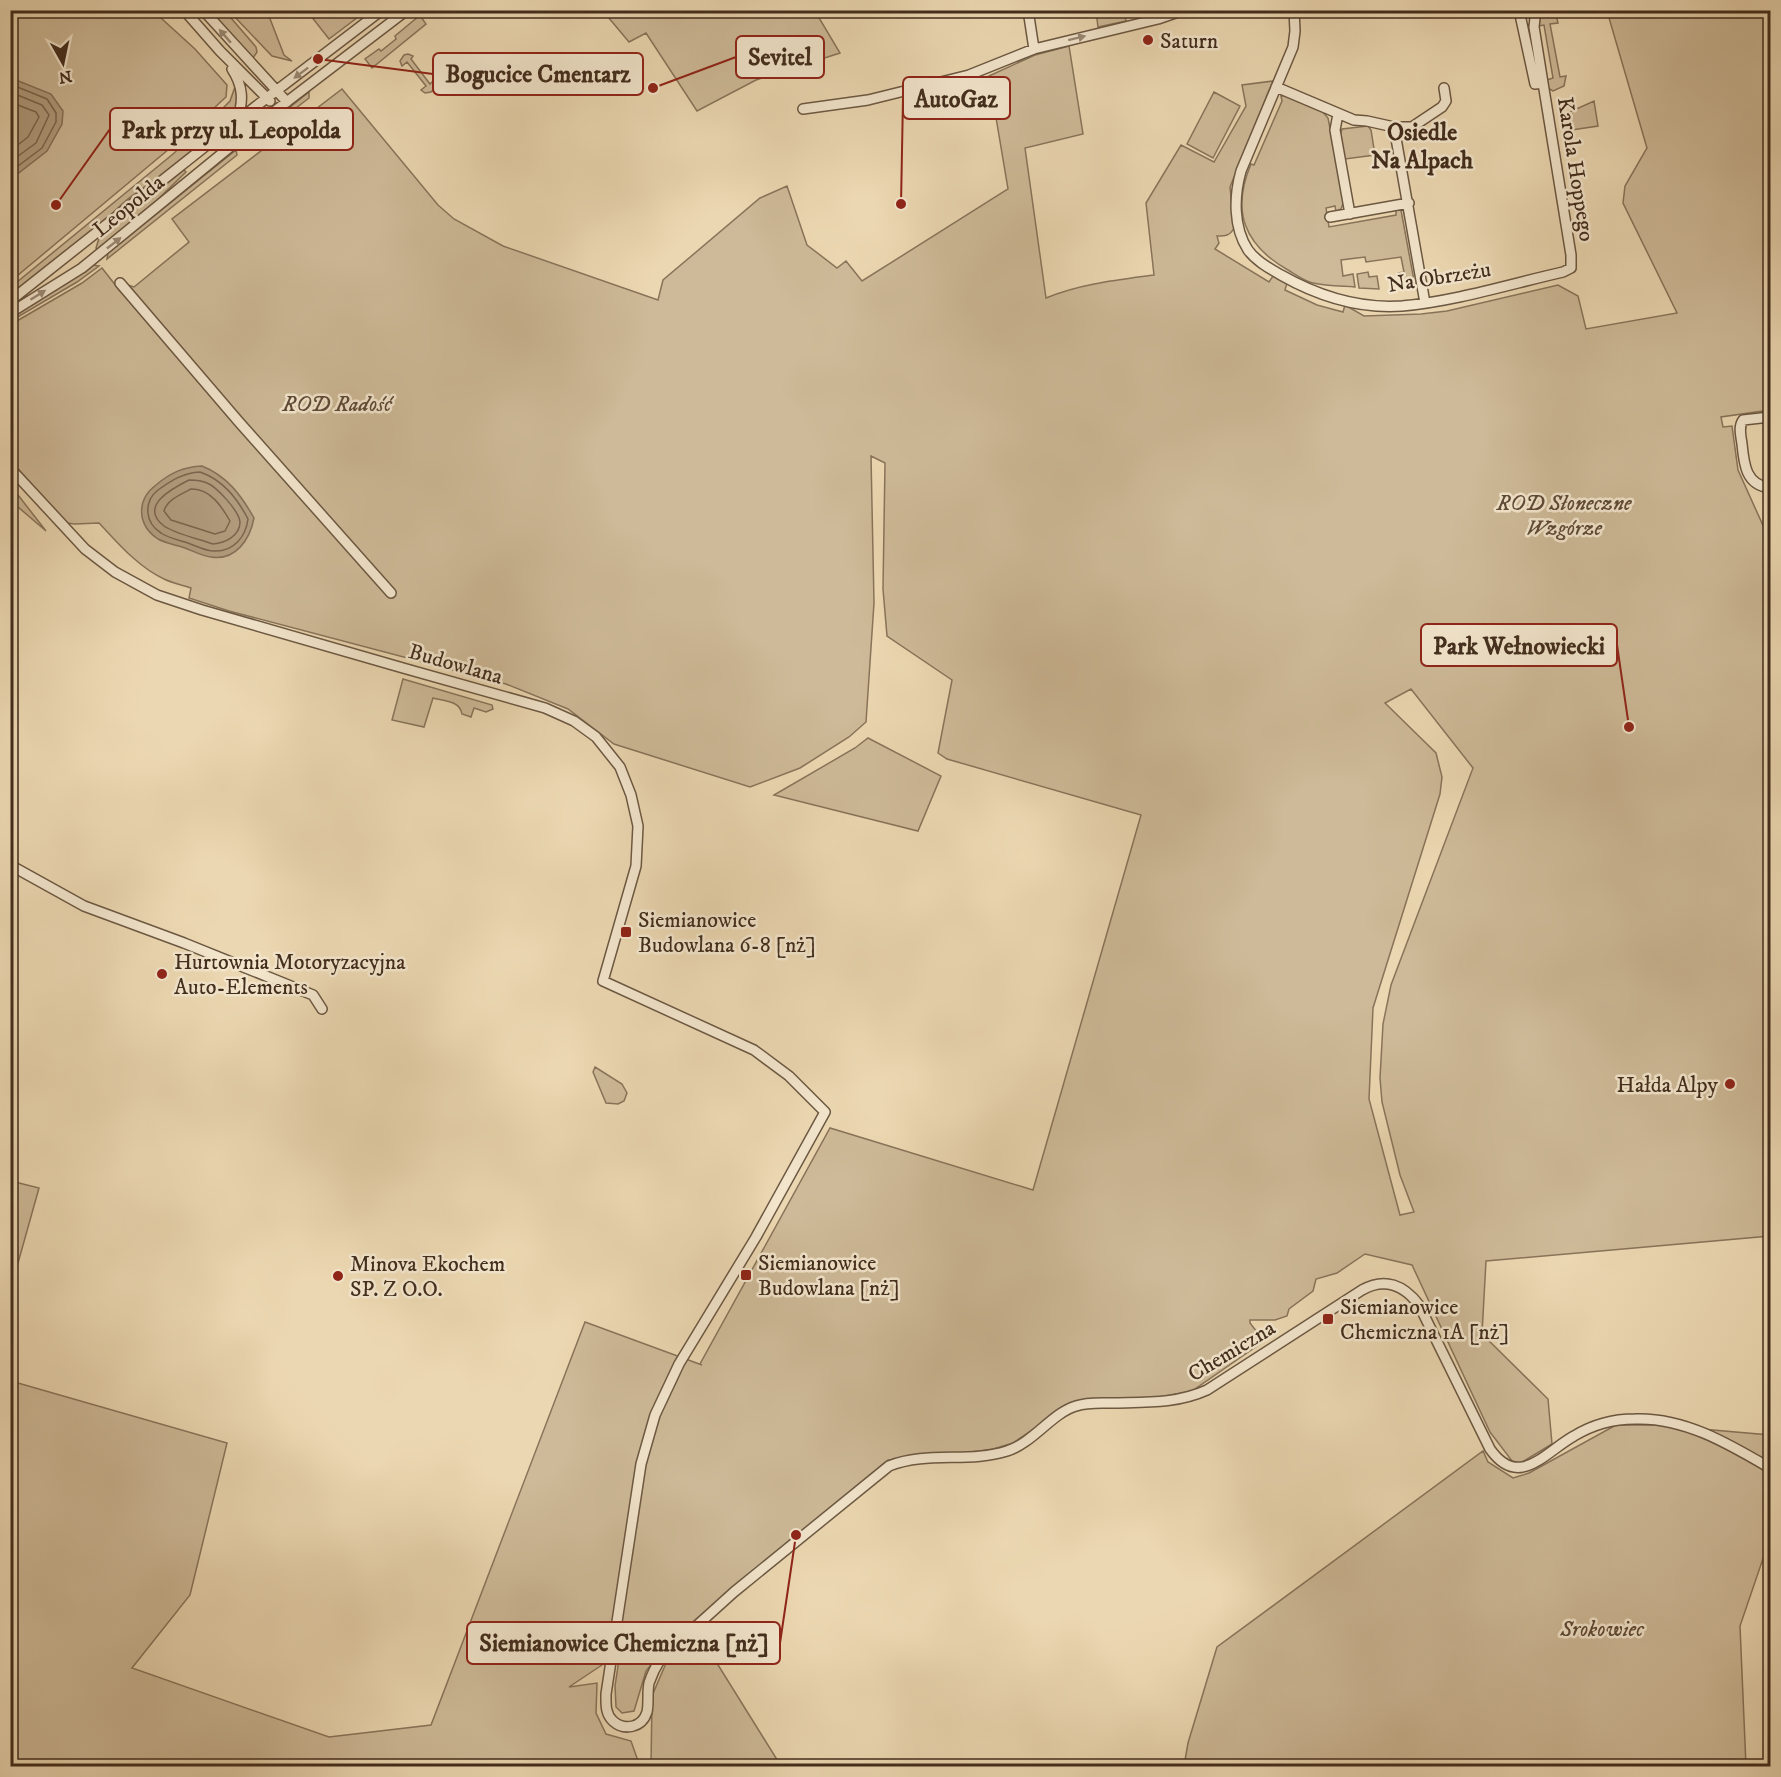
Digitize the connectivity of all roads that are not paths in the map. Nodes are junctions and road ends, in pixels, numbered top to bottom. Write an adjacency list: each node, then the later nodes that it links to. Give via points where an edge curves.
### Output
1 (184, 10): 12 (street)
2 (203, 10): 16 (street, one-way to 2)
3 (382, 10): 16 (street, Leopolda, one-way to 16)
4 (407, 10): 18 (street, Leopolda)
5 (1028, 10): 11 (street)
6 (1184, 10): 11 (street, one-way to 6)
7 (1294, 10): 14 (street, Na Obrzeżu, via 1293,47)
8 (1519, 10): 10 (street, Karola Hoppego)
9 (1537, 14): 10 (street, Karola Hoppego); 13 (street, Karola Hoppego, via 1534,27)
10 (1521, 22): 13 (street, Karola Hoppego, via 1535,84)
11 (1034, 49): 20 (street, via 969,75 868,100)
12 (220, 51): 17 (street); 22 (street, via 241,86)
13 (1543, 83): 29 (street, Karola Hoppego)
14 (1276, 87): 21 (street); 32 (street, Na Obrzeżu, via 1236,188 1239,227 1250,253 1296,284 1344,301 1382,306)
15 (1444, 88): 23 (street, via 1446,101 1442,107 1412,127)
16 (277, 90): 17 (street, Leopolda); 18 (street)
17 (267, 98): 19 (street); 22 (street, Leopolda)
18 (287, 102): 19 (street, Leopolda)
19 (277, 110): 28 (street, Leopolda, one-way to 19)
20 (803, 110)
21 (1338, 114): 23 (street); 25 (street, via 1335,130)
22 (236, 123): 27 (street, Leopolda)
23 (1394, 127): 24 (street)
24 (1409, 203): 25 (street); 32 (street)
25 (1350, 214): 26 (street)
26 (1330, 217)
27 (86, 243): 28 (street); 31 (street, Leopolda)
28 (97, 256): 33 (street, Leopolda, one-way to 28)
29 (1572, 262): 32 (street, Na Obrzeżu, via 1571,268 1563,272)
30 (120, 283): 37 (street)
31 (10, 301)
32 (1425, 303)
33 (10, 313)
34 (1770, 417): 36 (street, via 1743,420 1740,427 1748,475 1759,485)
35 (10, 468): 41 (street, Budowlana, via 86,549 115,572 157,595 545,708 574,721 596,737 620,767 638,826 636,866 603,981 754,1050 789,1076 825,1112 752,1245 679,1364 655,1415 640,1464)
36 (1770, 488)
37 (391, 593)
38 (13, 867): 39 (street, via 84,906 313,995)
39 (322, 1009)
40 (1770, 1468): 41 (street, Chemiczna, via 1699,1431 1655,1419 1616,1420 1575,1434 1529,1466 1505,1464 1490,1449 1419,1305 1409,1292 1396,1285 1376,1284 1192,1397 1076,1406 1005,1452 909,1460 889,1466 734,1592 661,1658 650,1681 647,1712 638,1724 617,1724)
41 (606, 1707)

